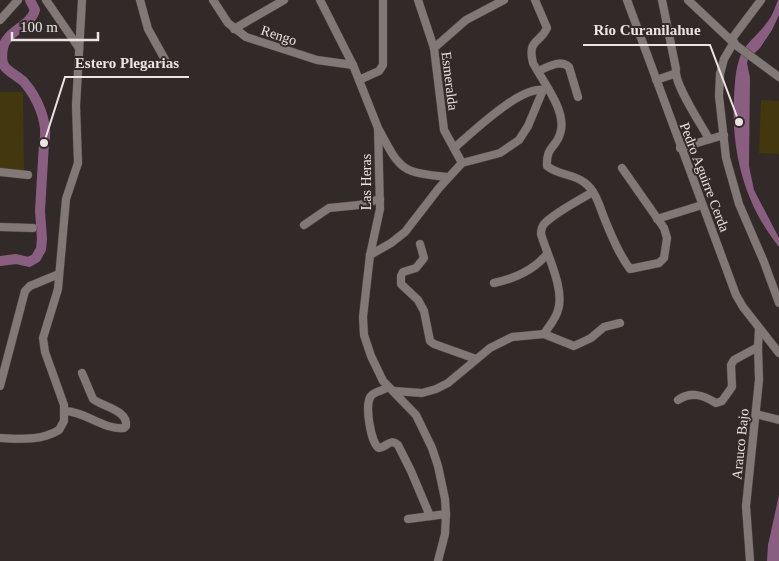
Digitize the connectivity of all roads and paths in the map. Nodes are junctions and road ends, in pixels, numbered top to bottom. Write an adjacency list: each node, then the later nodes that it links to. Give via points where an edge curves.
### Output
1 (46, 0): 19 (street)
2 (82, 0): 19 (street)
3 (140, 0): 21 (street, via 151,34)
4 (213, 0): 17 (street, Rengo)
5 (284, 0): 17 (street)
6 (320, 0): 22 (street, Las Heras)
7 (383, 0): 26 (street, via 383,64 379,70)
8 (418, 0): 20 (street, Esmeralda)
9 (504, 0): 20 (street, via 466,20)
10 (535, 0): 23 (street, via 547,28 532,49 533,63)
11 (626, 0): 27 (street, Pedro Aguirre Cerda)
12 (662, 0): 24 (street, via 676,69)
13 (688, 0): 18 (street)
14 (761, 0): 18 (street)
15 (17, 2): 16 (street)
16 (0, 20)
17 (234, 29): 22 (street, Rengo, via 250,39 305,57)
18 (734, 43): 25 (street); 31 (street, via 724,59 720,74)
19 (79, 48): 50 (street, via 78,163 66,199)
20 (434, 48): 33 (street, Esmeralda, via 443,127)
21 (168, 65)
22 (353, 65): 26 (street, Las Heras)
23 (538, 71): 28 (street); 29 (street, via 561,62 566,64)
24 (674, 74): 27 (street); 32 (street)
25 (779, 77)
26 (359, 80): 30 (street, Las Heras)
27 (656, 80): 34 (street, Pedro Aguirre Cerda)
28 (545, 89): 33 (street, via 516,98); 35 (street, via 519,140 500,153); 40 (street, via 560,113 562,128 560,137 549,149 547,166 581,180)
29 (578, 97)
30 (378, 128): 39 (street, via 394,159 403,167 416,174); 41 (street, Las Heras)
31 (724, 135): 32 (street); 52 (street, via 727,165 738,204)
32 (709, 139): 34 (street)
33 (454, 148): 35 (street, Esmeralda)
34 (680, 148): 42 (street, Pedro Aguirre Cerda)
35 (462, 163): 39 (street)
36 (622, 168): 43 (street)
37 (0, 172): 38 (street)
38 (28, 175)
39 (447, 178): 49 (street, via 405,232)
40 (593, 192): 43 (street, via 630,269 659,263 664,258 667,238); 48 (street, via 544,224 541,234)
41 (380, 200): 44 (street, via 329,208); 49 (street, Las Heras)
42 (702, 205): 43 (street); 54 (street, Pedro Aguirre Cerda, via 736,295)
43 (657, 219)
44 (304, 225)
45 (0, 227): 46 (street)
46 (33, 228)
47 (420, 244): 58 (street, via 424,258 416,268 404,272 401,284 418,300 434,344)
48 (547, 254): 51 (street, via 535,267); 55 (street, via 555,275 559,301 558,313)
49 (370, 255): 61 (street, Las Heras, via 364,335 376,367)
50 (59, 274): 60 (street, via 26,289); 63 (street, via 43,341)
51 (494, 283)
52 (779, 303)
53 (620, 323): 55 (street, via 604,327 574,346)
54 (759, 329): 56 (street, Arauco Bajo); 57 (street, Pedro Aguirre Cerda)
55 (544, 334): 58 (street, via 512,337)
56 (758, 347): 62 (street, via 734,360 731,365 732,387 722,401 716,403 694,394); 64 (street, Arauco Bajo)
57 (779, 354)
58 (476, 358): 61 (street, via 448,383 436,389 422,393)
59 (82, 374): 63 (street, via 93,400 122,414 126,426 114,428)
60 (0, 384)
61 (393, 391): 67 (street, Las Heras, via 416,415 432,448); 68 (street, via 374,394 368,401 374,444 379,448 390,442 398,445)
62 (678, 400)
63 (64, 411): 66 (street, via 60,430 43,438)
64 (756, 414): 65 (street); 71 (street, Arauco Bajo, via 746,506)
65 (779, 420)
66 (0, 438)
67 (446, 514): 68 (street); 70 (street, Las Heras)
68 (430, 516): 69 (street)
69 (408, 519)
70 (438, 561)
71 (750, 561)

